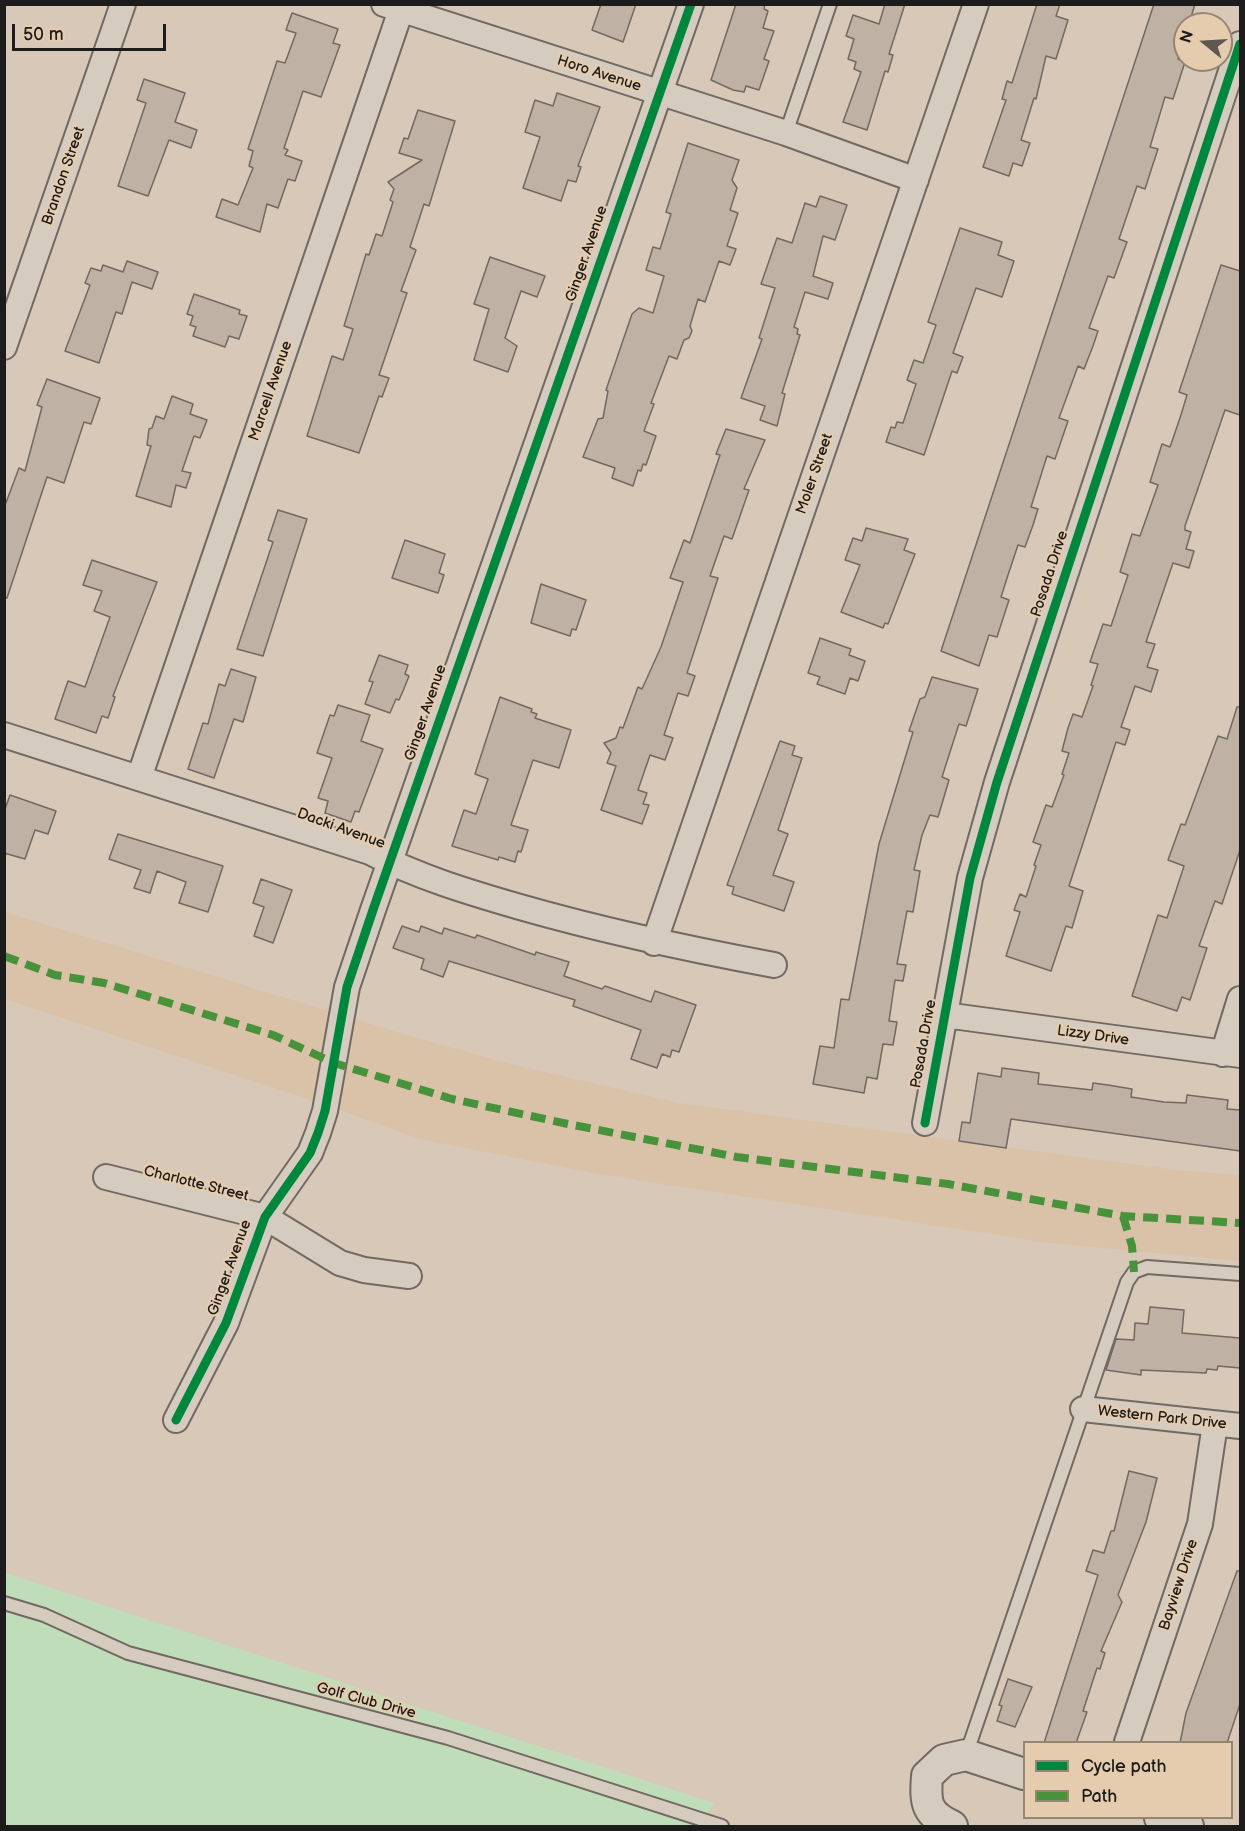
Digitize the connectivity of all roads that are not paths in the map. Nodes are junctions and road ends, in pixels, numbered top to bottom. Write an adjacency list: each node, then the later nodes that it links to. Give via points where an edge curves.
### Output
1 (123, 4): 10 (street, Brandon Street)
2 (691, 4): 7 (street, Ginger Avenue)
3 (830, 4): 8 (lane)
4 (976, 4): 9 (street, Moler Street)
5 (396, 6): 7 (street, Horo Avenue); 12 (street, Marcell Avenue)
6 (1240, 44): 17 (street, Posada Drive, via 997,782 970,878)
7 (659, 93): 8 (street, Horo Avenue); 13 (street, Ginger Avenue)
8 (786, 134): 9 (street, Horo Avenue)
9 (916, 180): 14 (street, Moler Street)
10 (4, 347)
11 (4, 735): 12 (street, Dacki Avenue)
12 (139, 778): 13 (street, Dacki Avenue, via 370,852)
13 (390, 863): 14 (street, Dacki Avenue, via 486,897); 21 (street, Ginger Avenue, via 347,987 318,1133 310,1153)
14 (654, 943): 15 (street, Dacki Avenue)
15 (774, 965)
16 (1240, 999): 18 (street)
17 (945, 1015): 18 (street, Lizzy Drive); 19 (street, Posada Drive)
18 (1232, 1054)
19 (925, 1123)
20 (106, 1177): 21 (street, Charlotte Street)
21 (265, 1217): 23 (street, Charlotte Street, via 340,1263); 25 (street, Ginger Avenue, via 226,1323)
22 (1240, 1274): 24 (lane, via 1148,1268 1134,1272 1127,1282)
23 (409, 1276)
24 (1083, 1409): 26 (street, Western Park Drive); 30 (lane)
25 (176, 1420)
26 (1215, 1424): 27 (street, Western Park Drive); 29 (street, Bayview Drive, via 1200,1524)
27 (1240, 1426)
28 (4, 1603): 34 (lane, Golf Club Drive, via 44,1615 128,1653 448,1738)
29 (1128, 1741)
30 (966, 1755): 31 (street); 33 (street, via 944,1760 927,1776 925,1801)
31 (1023, 1774)
32 (1163, 1819): 35 (street)
33 (939, 1824)
34 (714, 1826)
35 (1188, 1827)

